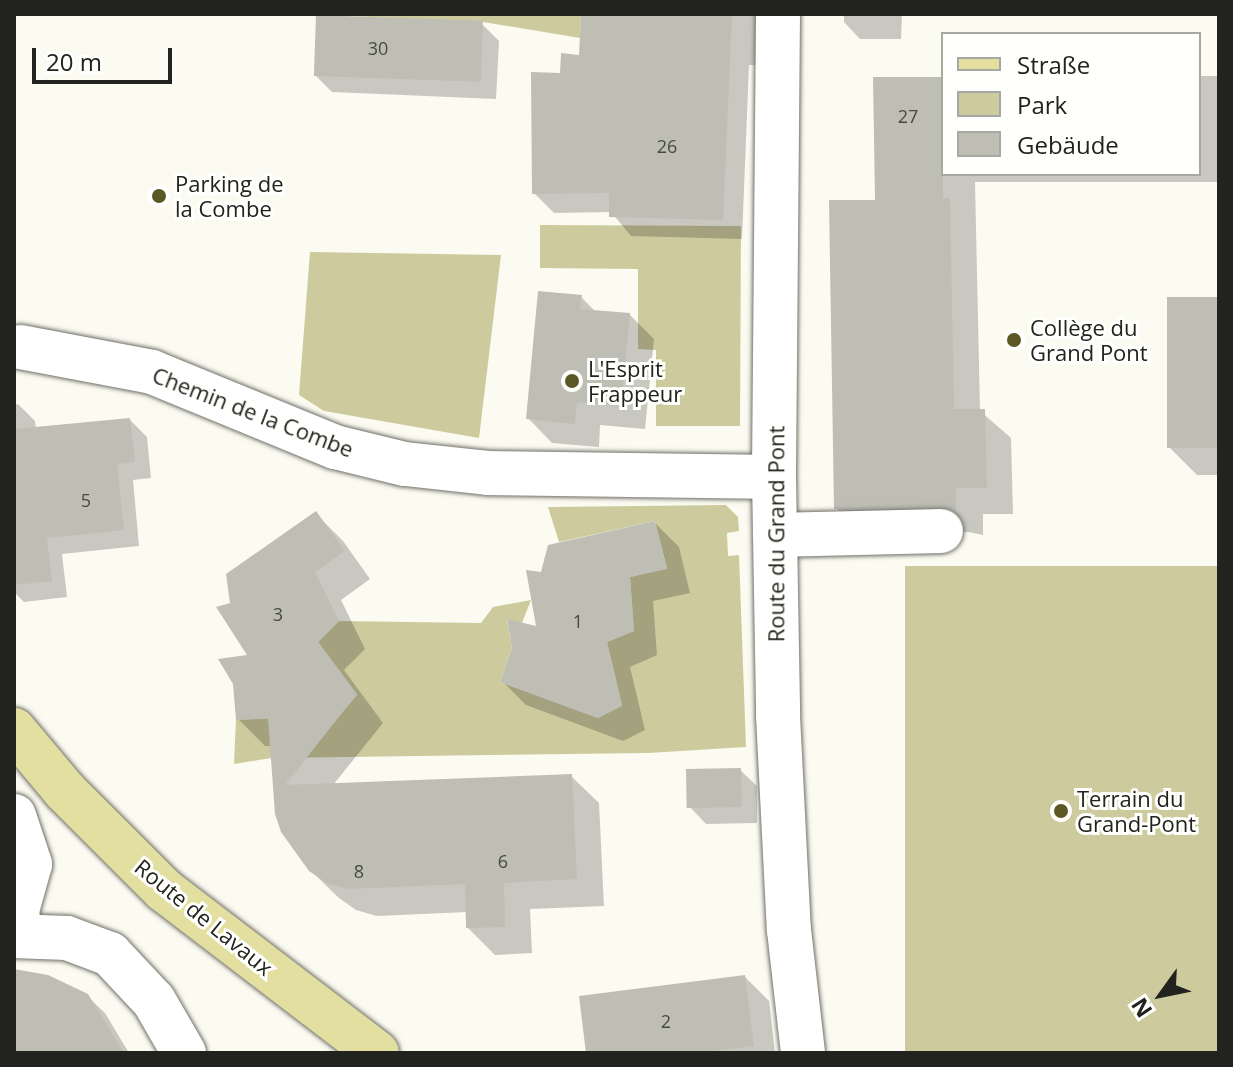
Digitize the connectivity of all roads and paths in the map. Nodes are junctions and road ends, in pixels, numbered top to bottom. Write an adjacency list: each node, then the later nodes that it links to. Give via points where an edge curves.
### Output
1 (778, 14): 3 (street, Route du Grand Pont)
2 (20, 347): 3 (street, Chemin de la Combe, via 152,372 335,447 405,464 488,473)
3 (774, 477): 5 (street, Route du Grand Pont)
4 (941, 531): 5 (street)
5 (775, 535): 11 (street, Route du Grand Pont, via 789,930)
6 (14, 730): 10 (main road, Route de Lavaux, via 65,791 164,890)
7 (14, 816): 8 (street, via 30,864 17,911)
8 (17, 935): 9 (street, via 67,938 110,954 154,1001)
9 (184, 1053)
10 (377, 1053)
11 (803, 1053)

